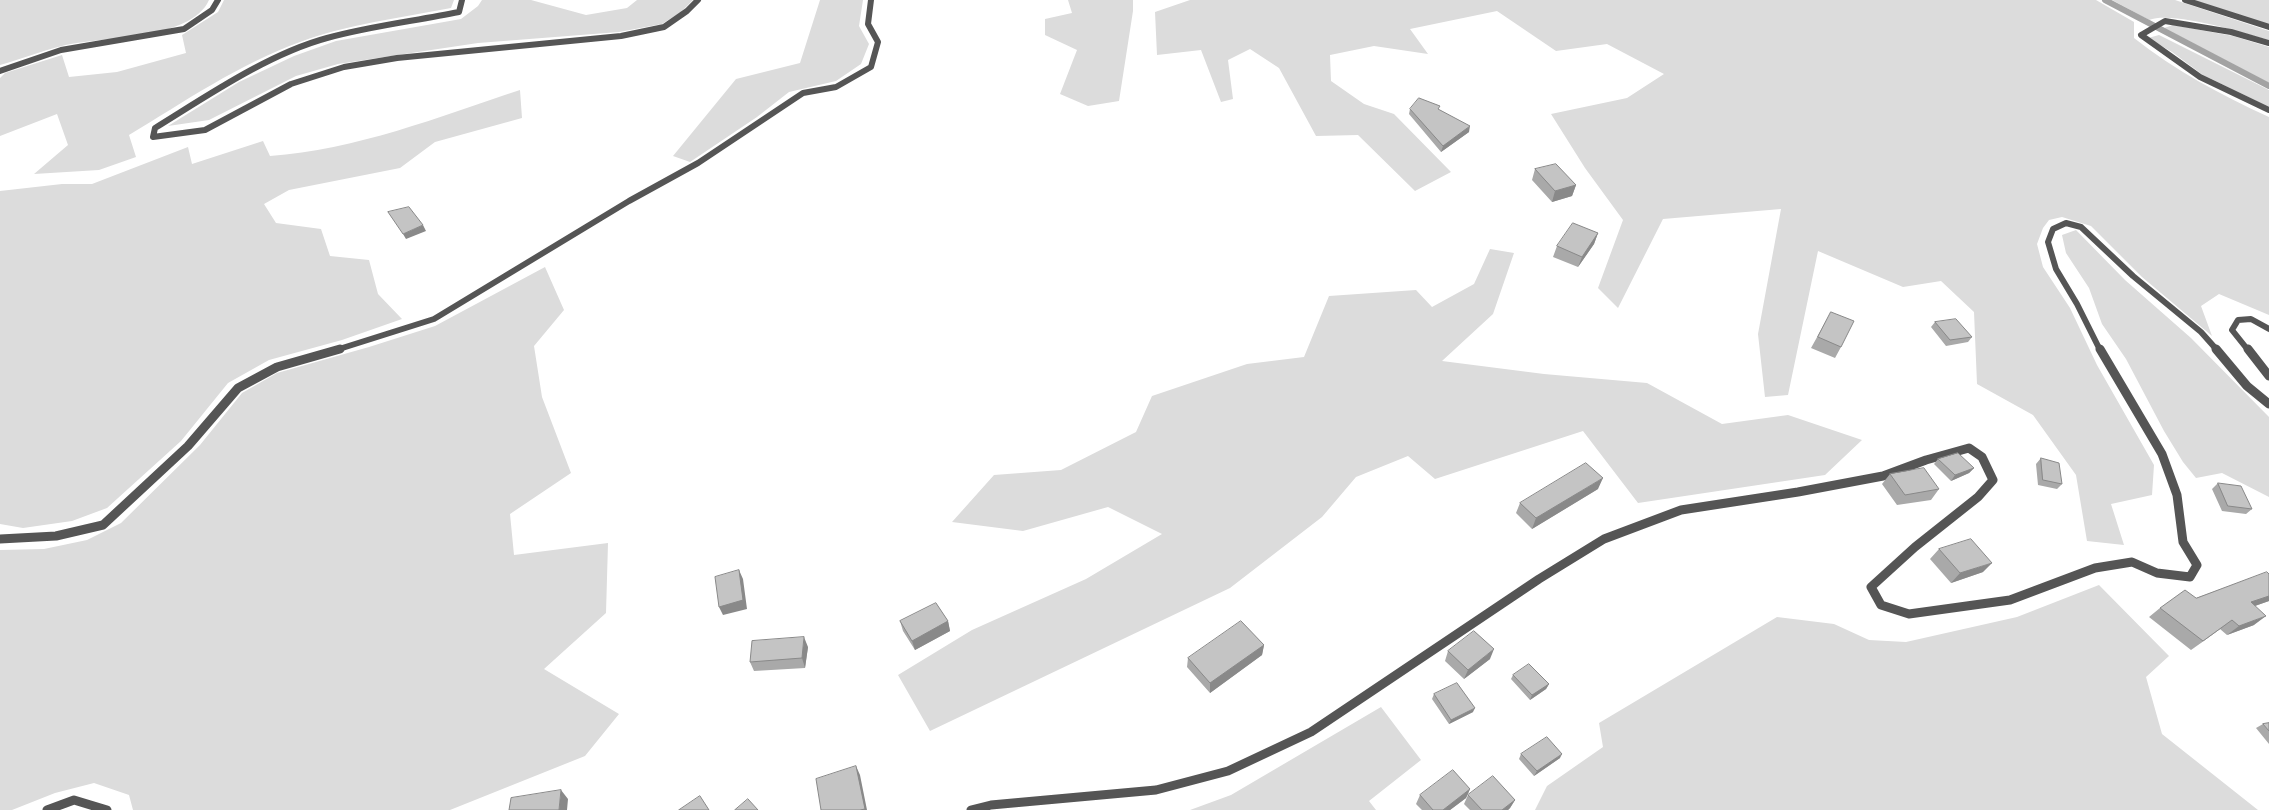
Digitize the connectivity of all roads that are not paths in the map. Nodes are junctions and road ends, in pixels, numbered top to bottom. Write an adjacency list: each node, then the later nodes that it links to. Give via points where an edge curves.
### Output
1 (218, 0): 8 (street, via 212,10 184,29 61,50)
2 (462, 0): 3 (street, via 459,12 362,30 292,50 236,79 155,128 153,138 205,130 291,84 344,67 397,58 621,36 664,27 687,12)
3 (698, 0)
4 (871, 0): 13 (street, via 868,24 878,42 871,67 836,87 803,93 698,163 629,201 434,319 278,367 238,388 188,446 103,525 56,536)
5 (2185, 0): 6 (street)
6 (2269, 27)
7 (2269, 43): 9 (street, via 2223,31 2165,21 2141,35 2200,77)
8 (0, 71)
9 (2269, 110)
10 (2269, 329): 11 (street, via 2251,319 2238,320 2232,330)
11 (2269, 376)
12 (2269, 404): 16 (street, via 2247,386 2201,332 2133,276 2081,227 2066,223 2053,229 2048,242 2056,269 2111,371 2162,454 2177,495 2183,542 2197,565 2190,577 2157,573 2132,562 2095,568 2010,600 1909,614 1881,605 1871,587 1915,547 1978,497 1993,480 1982,457 1969,448 1883,476 1681,510 1604,539 1311,732 1228,771 1156,790 991,805)
13 (0, 539)
14 (47, 810): 15 (street, via 74,800)
15 (108, 810)
16 (971, 810)

